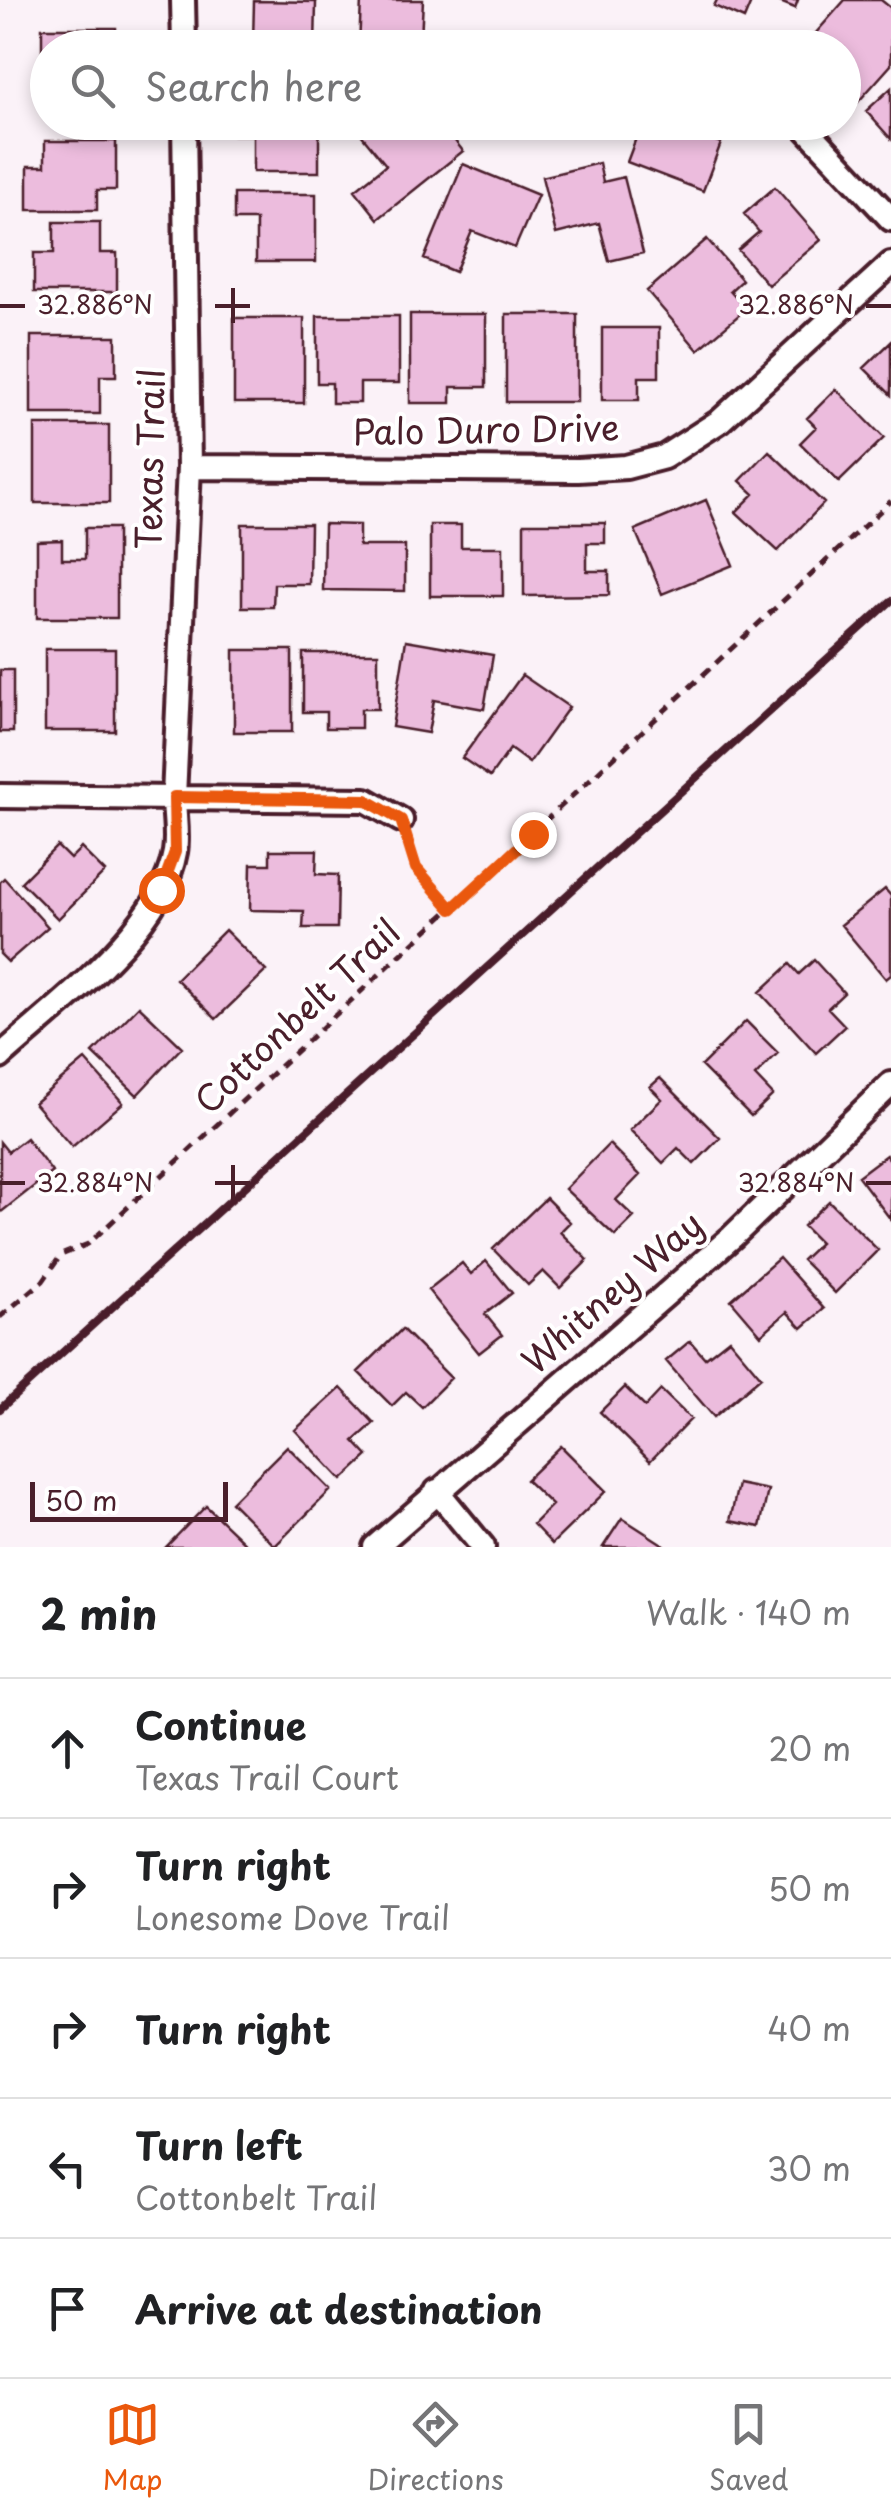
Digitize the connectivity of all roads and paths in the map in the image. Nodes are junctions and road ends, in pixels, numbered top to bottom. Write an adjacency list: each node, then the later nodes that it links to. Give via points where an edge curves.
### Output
1 (183, 0): 2 (street)
2 (184, 30)
3 (184, 140): 7 (street, Texas Trail)
4 (817, 140): 5 (street)
5 (891, 219)
6 (891, 264): 7 (street, Palo Duro Drive, via 720,420 664,458 578,470)
7 (188, 466): 10 (street, Texas Trail)
8 (891, 501): 12 (path, Cottonbelt Trail)
9 (0, 796): 10 (street)
10 (174, 797): 11 (street, via 366,800); 13 (street, Texas Trail, via 175,852 132,937)
11 (401, 820): 12 (path, via 416,868)
12 (452, 909): 15 (path, Cottonbelt Trail, via 88,1244 61,1255 43,1281)
13 (0, 1057)
14 (891, 1084): 16 (street, Whitney Way, via 732,1237)
15 (0, 1317)
16 (437, 1491): 17 (street, Whitney Way); 18 (street)
17 (375, 1547)
18 (483, 1547)

